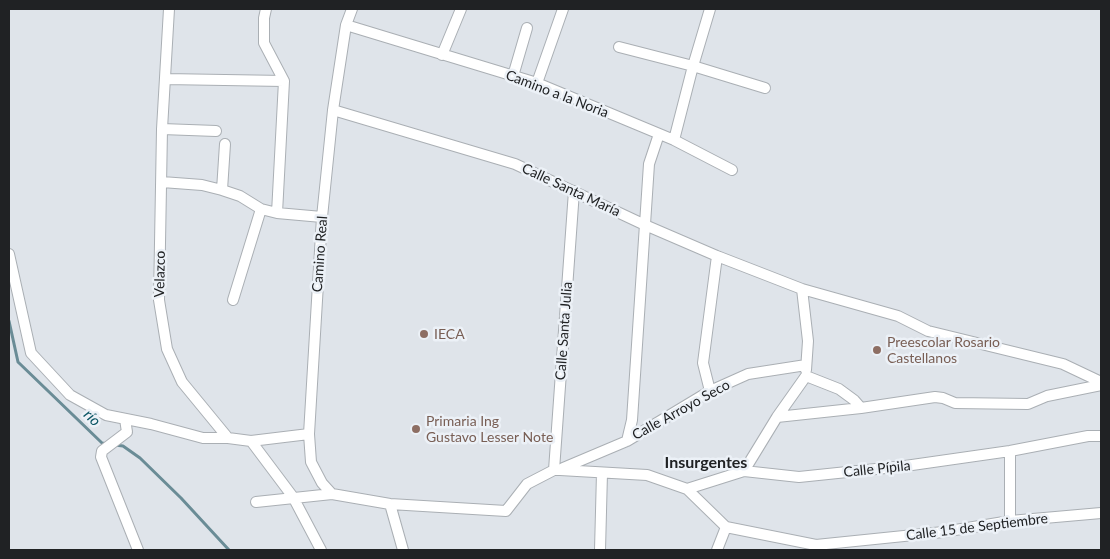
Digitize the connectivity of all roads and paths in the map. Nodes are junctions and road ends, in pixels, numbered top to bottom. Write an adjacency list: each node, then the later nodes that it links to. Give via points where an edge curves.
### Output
1 (169, 9): 13 (street, Velazco)
2 (266, 9): 14 (street, via 264,43)
3 (352, 9): 7 (street, Camino Real)
4 (461, 9): 10 (street)
5 (563, 9): 15 (street)
6 (710, 9): 11 (street)
7 (346, 25): 10 (street, Camino a la Noria); 17 (street, Camino Real)
8 (527, 28): 12 (street)
9 (619, 47): 11 (street)
10 (442, 55): 12 (street, Camino a la Noria)
11 (693, 66): 16 (street); 21 (street)
12 (513, 76): 15 (street, Camino a la Noria)
13 (165, 79): 14 (street); 18 (street, Velazco)
14 (284, 81): 28 (street)
15 (537, 83): 20 (street, Camino a la Noria)
16 (765, 88)
17 (334, 110): 26 (street, Calle Santa María, via 515,164); 29 (street, Camino Real)
18 (162, 129): 19 (street); 24 (street, Velazco)
19 (216, 131)
20 (659, 134): 21 (street, Camino a la Noria); 30 (street, via 649,164)
21 (674, 140): 23 (street, Camino a la Noria)
22 (225, 144): 25 (street)
23 (732, 170)
24 (162, 182): 25 (street); 46 (street, Velazco, via 159,300 167,349 182,382)
25 (222, 190): 27 (street, via 240,196)
26 (574, 191): 30 (street, Calle Santa María); 50 (street, Calle Santa Julia)
27 (260, 209): 28 (street); 34 (street)
28 (277, 213): 29 (street)
29 (322, 217): 44 (street, Camino Real)
30 (645, 225): 32 (street, Calle Santa María); 42 (street)
31 (9, 254): 41 (street, via 31,353 70,395 106,415)
32 (717, 256): 33 (street, Calle Santa María); 38 (street, via 703,362)
33 (802, 289): 35 (street, via 808,341); 37 (street, Calle Santa María, via 898,316 928,331 1063,364)
34 (233, 300)
35 (806, 365): 36 (street); 38 (street, Calle Arroyo Seco, via 748,374)
36 (806, 376): 39 (street, via 839,389); 40 (street)
37 (1101, 384): 39 (street, via 1047,396 1028,404 955,403 935,396)
38 (710, 391): 43 (street, Calle Arroyo Seco)
39 (861, 408): 40 (street)
40 (777, 417): 51 (street)
41 (125, 418): 46 (street, via 203,438); 62 (street, via 126,432 102,451 101,458)
42 (632, 420): 43 (street); 48 (street)
43 (648, 428): 48 (street, Calle Arroyo Seco)
44 (309, 434): 47 (street); 54 (street, Camino Real, via 310,462)
45 (1101, 436): 49 (street, Calle Pípila)
46 (228, 438): 47 (street)
47 (251, 441): 55 (street)
48 (627, 441): 50 (street, Calle Arroyo Seco)
49 (1010, 451): 51 (street, Calle Pípila, via 799,477); 59 (street)
50 (557, 470): 52 (street); 57 (street, via 527,484 506,511)
51 (744, 471): 53 (street)
52 (602, 473): 53 (street, via 647,475); 65 (street)
53 (687, 489): 60 (street)
54 (332, 494): 55 (street); 57 (street)
55 (293, 497): 56 (street); 63 (street)
56 (256, 502)
57 (390, 504): 64 (street)
58 (1101, 513): 59 (street, Calle 15 de Septiembre)
59 (1010, 521): 61 (street, Calle 15 de Septiembre)
60 (726, 527): 61 (street, Calle 15 de Septiembre); 66 (street)
61 (815, 548)
62 (138, 550)
63 (321, 550)
64 (403, 550)
65 (600, 550)
66 (717, 550)

